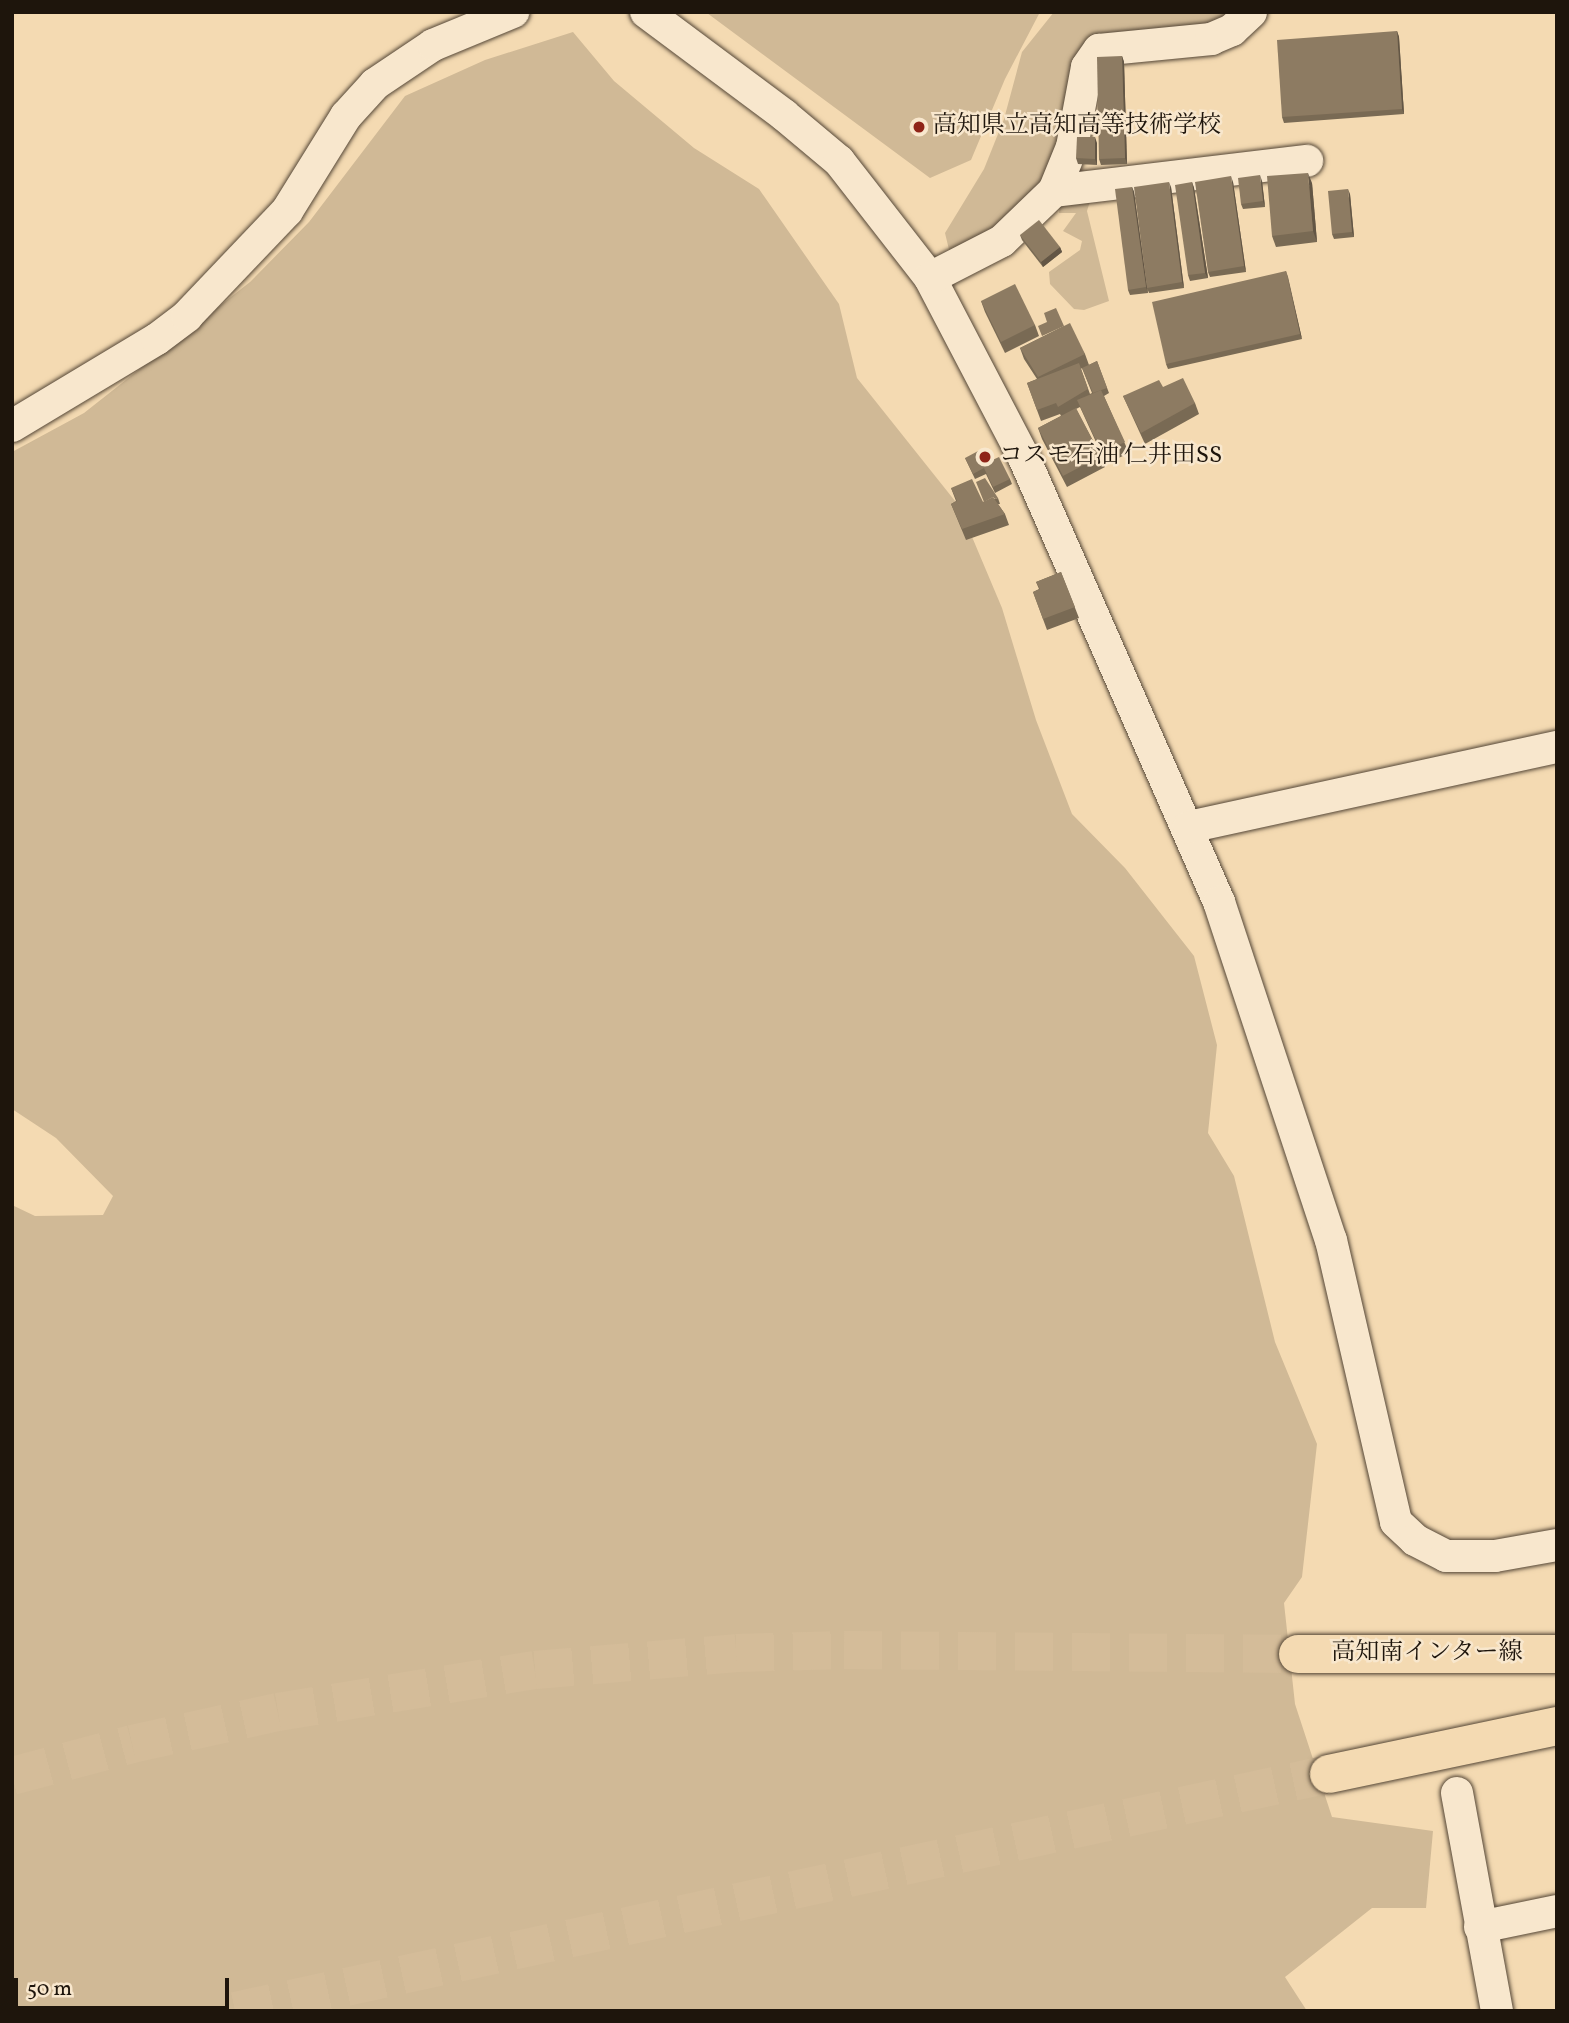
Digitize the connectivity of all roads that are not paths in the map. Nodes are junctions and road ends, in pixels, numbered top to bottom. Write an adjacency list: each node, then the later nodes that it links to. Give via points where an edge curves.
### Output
1 (513, 12): 7 (street, via 433,45 375,84 346,116 287,211 187,316 156,340)
2 (646, 12): 6 (street, via 839,161)
3 (1251, 12): 5 (street, via 1232,30 1211,38 1099,50 1087,67 1072,147)
4 (1307, 161): 5 (street)
5 (1054, 191): 6 (street, via 1002,241)
6 (930, 278): 9 (street, via 1026,460)
7 (12, 426)
8 (1557, 747): 9 (street)
9 (1189, 827): 10 (street, via 1219,902 1331,1240 1396,1522 1415,1540 1447,1556 1495,1556)
10 (1557, 1545)
11 (1298, 1654): 12 (main road, 高知南インター線)
12 (1557, 1654)
13 (1557, 1726): 14 (main road)
14 (1329, 1774)
15 (1457, 1793): 17 (street)
16 (1557, 1911): 17 (street)
17 (1480, 1927): 18 (street)
18 (1497, 2011)

